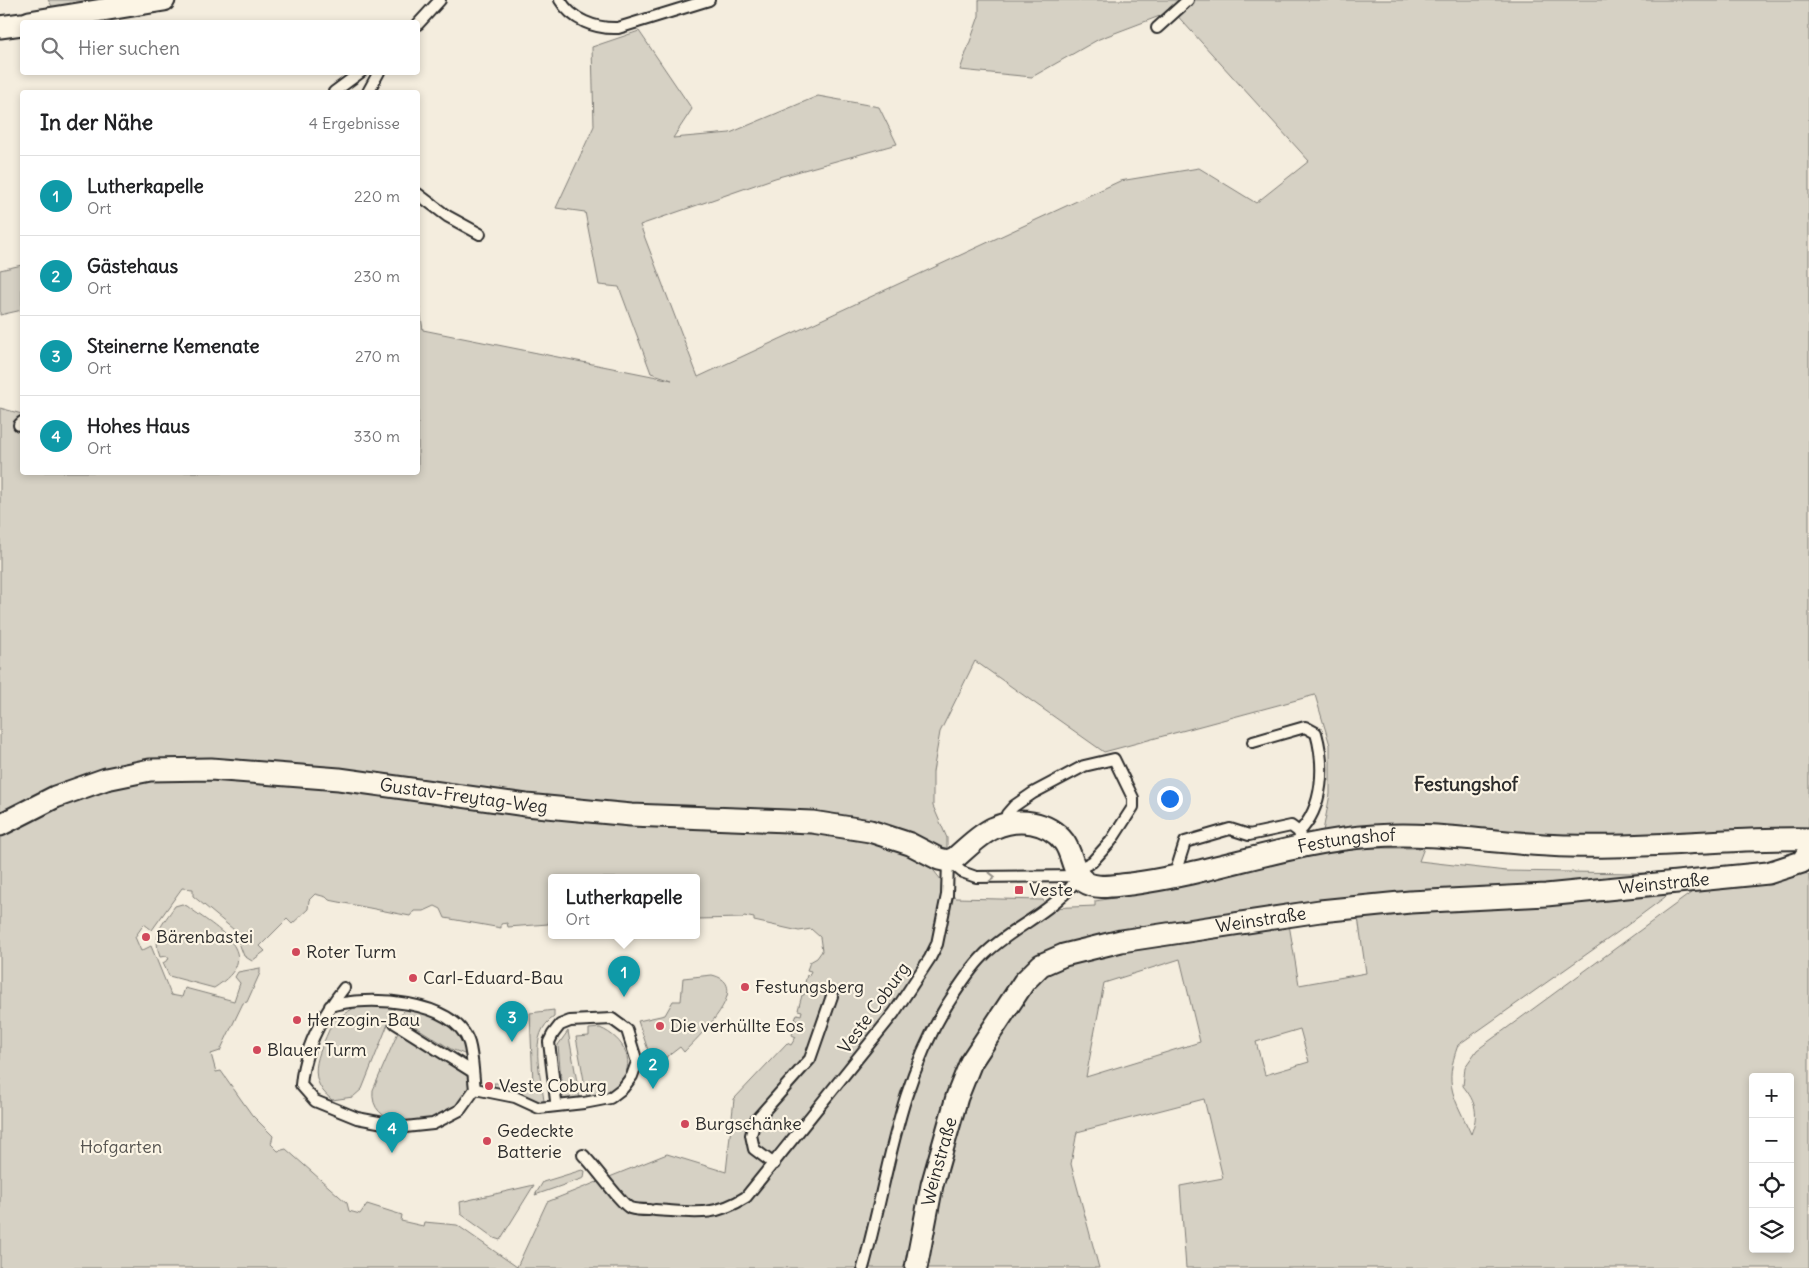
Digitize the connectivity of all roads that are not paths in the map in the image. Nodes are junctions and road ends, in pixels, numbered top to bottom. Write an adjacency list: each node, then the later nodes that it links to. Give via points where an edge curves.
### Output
1 (164, 0): 6 (street)
2 (440, 0): 7 (lane)
3 (560, 0): 4 (lane, via 574,17 607,28 618,28)
4 (709, 0)
5 (1188, 0): 10 (lane)
6 (41, 20)
7 (420, 22)
8 (20, 24): 9 (street)
9 (0, 27)
10 (1157, 28)
11 (357, 75): 13 (lane)
12 (377, 75): 14 (lane)
13 (337, 90)
14 (369, 90)
15 (420, 196): 16 (lane, via 447,216)
16 (480, 234)
17 (1253, 742): 20 (lane, via 1304,727 1316,733 1321,772 1318,799)
18 (1005, 824): 23 (street, via 992,828 955,858); 24 (street, via 1035,823 1052,830 1065,843); 24 (lane, via 1010,810 1033,792 1084,766 1114,759 1133,798 1132,807 1111,841)
19 (0, 825): 23 (street, Gustav-Freytag-Weg, via 55,798 106,779 150,770 211,769 339,779 631,816 812,822 870,831)
20 (1301, 839): 21 (street, Festungshof, via 1381,835 1570,847 1762,838); 25 (street, Festungshof); 25 (lane, via 1290,826 1249,835 1230,828 1184,842)
21 (1809, 839)
22 (1809, 851): 36 (street, Weinstraße, via 1802,862 1768,873 1546,895 1410,902 1320,911 1121,941 1064,955 1041,966 1024,982 971,1062 932,1185)
23 (940, 858): 24 (lane, one-way to 24, via 962,872 976,876); 34 (lane, Veste Coburg, via 947,895 937,944 930,958 894,1012)
24 (1077, 873): 25 (street, Festungshof, via 1087,883 1109,886); 35 (lane, via 1063,896 983,956 959,986 936,1024 914,1070 901,1108)
25 (1174, 877)
26 (344, 988): 28 (lane)
27 (832, 996): 34 (lane, via 810,1059 755,1121 751,1135 754,1149)
28 (330, 1006): 30 (lane, via 355,1000 417,1005 438,1011 458,1024 469,1042); 31 (lane, via 315,1032 303,1065 301,1085 315,1101 357,1118 405,1127 433,1124 453,1114 460,1110)
29 (395, 1023): 30 (lane)
30 (473, 1072): 31 (lane)
31 (475, 1089): 32 (lane, via 515,1097 539,1108 610,1098 623,1088 637,1062 627,1030 612,1019 570,1021 560,1025 550,1042)
32 (556, 1101)
33 (583, 1155): 34 (lane, Veste Coburg, via 630,1208 707,1213 732,1206 746,1197)
34 (774, 1164)
35 (862, 1268)
36 (916, 1268)

